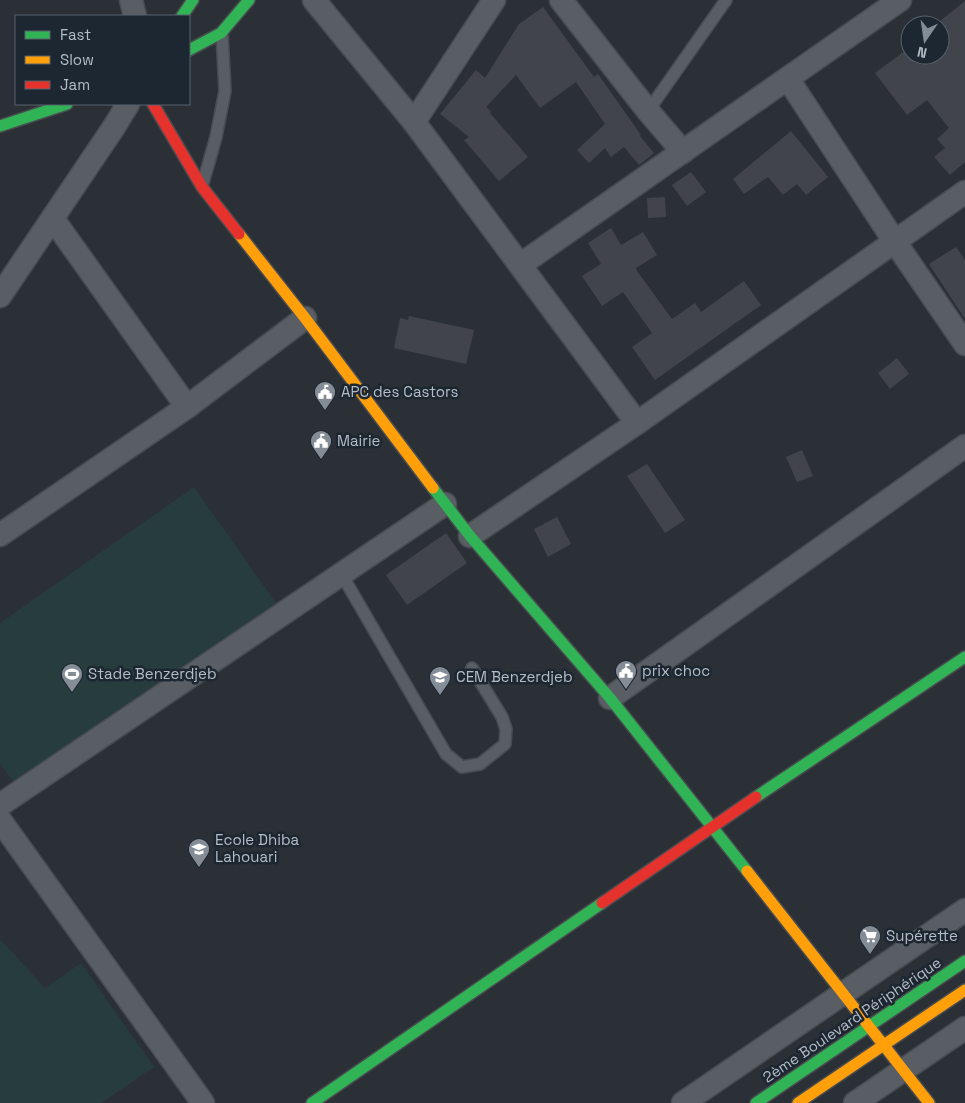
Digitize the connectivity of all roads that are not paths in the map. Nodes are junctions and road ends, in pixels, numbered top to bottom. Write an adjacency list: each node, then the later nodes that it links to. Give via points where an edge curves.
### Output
1 (132, 0): 9 (street)
2 (193, 0): 10 (street)
3 (249, 0): 11 (street)
4 (314, 0): 18 (street)
5 (494, 0): 18 (street)
6 (561, 0): 17 (street)
7 (726, 0): 17 (lane)
8 (900, 0): 13 (street)
9 (134, 15)
10 (183, 15)
11 (222, 33): 12 (street); 21 (lane, via 225,91)
12 (190, 49)
13 (788, 79): 20 (street); 24 (street)
14 (64, 105): 19 (street)
15 (127, 105): 23 (street)
16 (153, 105): 21 (street)
17 (648, 111): 20 (street)
18 (414, 122): 25 (street)
19 (0, 126)
20 (684, 152): 25 (street)
21 (202, 187): 27 (street)
22 (965, 192): 24 (street)
23 (53, 219): 26 (street); 29 (street)
24 (895, 242): 28 (street); 30 (street)
25 (520, 265): 30 (street)
26 (0, 296)
27 (304, 318): 29 (street); 32 (street)
28 (965, 344)
29 (187, 407): 33 (street)
30 (637, 423): 34 (street)
31 (965, 446): 38 (street)
32 (445, 504): 34 (street); 35 (street)
33 (0, 535)
34 (470, 536): 38 (street)
35 (342, 575): 37 (lane, via 446,754 462,768 480,764 505,744 506,729 502,717); 39 (street)
36 (965, 657): 41 (street)
37 (472, 668)
38 (610, 698): 41 (street)
39 (0, 805)
40 (0, 820): 50 (street)
41 (711, 828): 45 (street); 51 (street)
42 (965, 910): 45 (street)
43 (965, 961): 46 (street, 2ème Boulevard Périphérique)
44 (965, 990): 48 (street)
45 (843, 992): 46 (street); 52 (street)
46 (869, 1026): 48 (street); 53 (street, 2ème Boulevard Périphérique)
47 (965, 1028): 49 (street)
48 (884, 1045): 49 (street); 54 (street)
49 (903, 1070): 55 (street); 56 (street)
50 (203, 1103)
51 (312, 1103)
52 (683, 1103)
53 (756, 1103)
54 (798, 1103)
55 (855, 1103)
56 (929, 1103)

